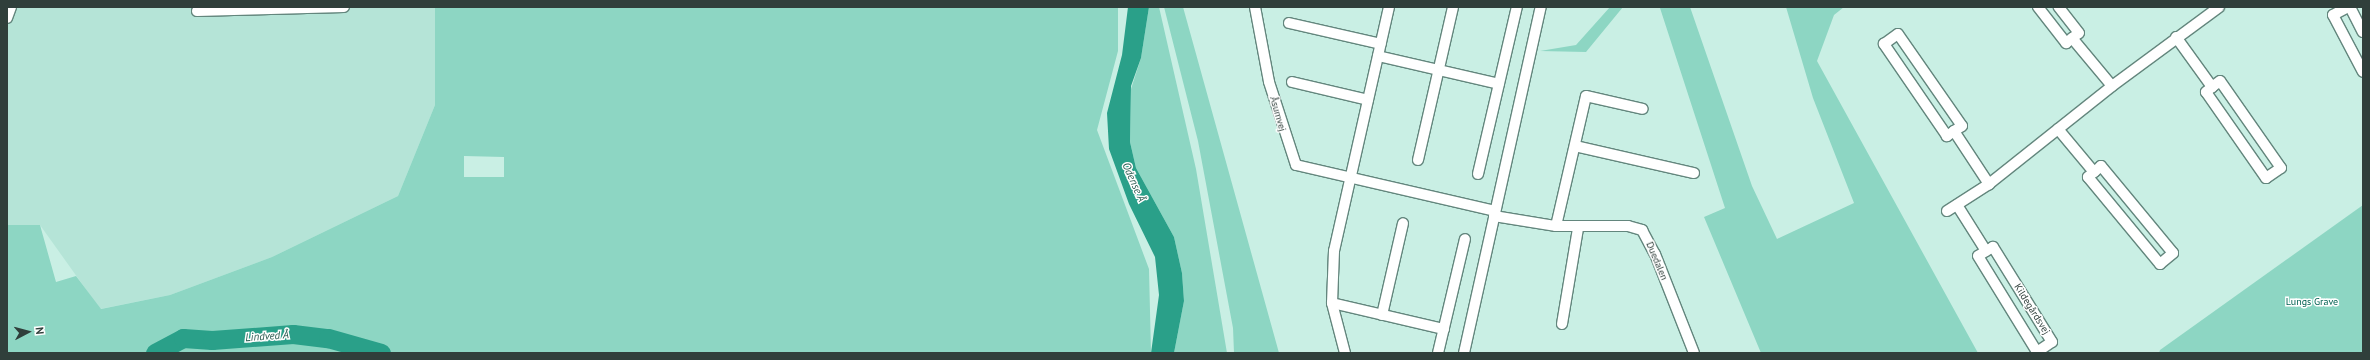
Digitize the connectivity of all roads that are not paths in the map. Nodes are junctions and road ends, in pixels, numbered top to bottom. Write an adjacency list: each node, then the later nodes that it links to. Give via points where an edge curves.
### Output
1 (11, 7): 14 (street)
2 (344, 7): 12 (street)
3 (1256, 7): 36 (street, Åsumvej, via 1269,82 1294,162)
4 (1389, 7): 19 (street)
5 (1453, 7): 21 (street)
6 (1517, 7): 24 (street)
7 (1541, 7): 40 (street)
8 (2038, 7): 18 (street, via 2066,43)
9 (2059, 7): 18 (street, via 2079,32)
10 (2219, 7): 17 (street)
11 (2345, 8): 16 (street); 22 (street, via 2333,15)
12 (216, 9): 13 (street)
13 (197, 11)
14 (7, 18)
15 (1289, 23): 19 (street)
16 (2363, 32)
17 (2176, 37): 25 (street); 26 (street)
18 (2072, 38): 25 (street)
19 (1381, 44): 20 (street)
20 (1378, 56): 21 (street); 27 (street)
21 (1439, 70): 24 (street); 32 (street)
22 (2363, 72)
23 (1292, 82): 27 (street)
24 (1499, 84): 35 (street)
25 (2112, 86): 29 (street)
26 (2212, 87): 26 (street, via 2206,92 2266,178 2281,168 2220,82)
27 (1368, 100): 36 (street)
28 (1643, 109): 31 (street, via 1586,96)
29 (2058, 129): 33 (street); 37 (street)
30 (1954, 131): 30 (street, via 1962,126 1898,34 1884,44 1947,136); 37 (street)
31 (1574, 146): 34 (street); 42 (street)
32 (1418, 160)
33 (2094, 172): 33 (street, via 2088,177 2160,264 2173,253 2101,166)
34 (1694, 173)
35 (1478, 174)
36 (1351, 178): 40 (street, Åsumvej); 46 (street, via 1334,252)
37 (1989, 184): 38 (street)
38 (1957, 205): 39 (street); 45 (street)
39 (1947, 211)
40 (1494, 214): 42 (street, Duedalen); 52 (street)
41 (1403, 223): 47 (street)
42 (1556, 226): 43 (street, Duedalen)
43 (1578, 228): 48 (street); 53 (street, Duedalen, via 1628,226 1647,236)
44 (1465, 239): 49 (street)
45 (1986, 252): 45 (street, Kildegårdsvej, via 1978,256 2037,352 2052,342 1993,247)
46 (1332, 303): 47 (street); 50 (street)
47 (1382, 315): 49 (street)
48 (1562, 324)
49 (1444, 330): 51 (street)
50 (1345, 353)
51 (1438, 353)
52 (1464, 353)
53 (1694, 353)

